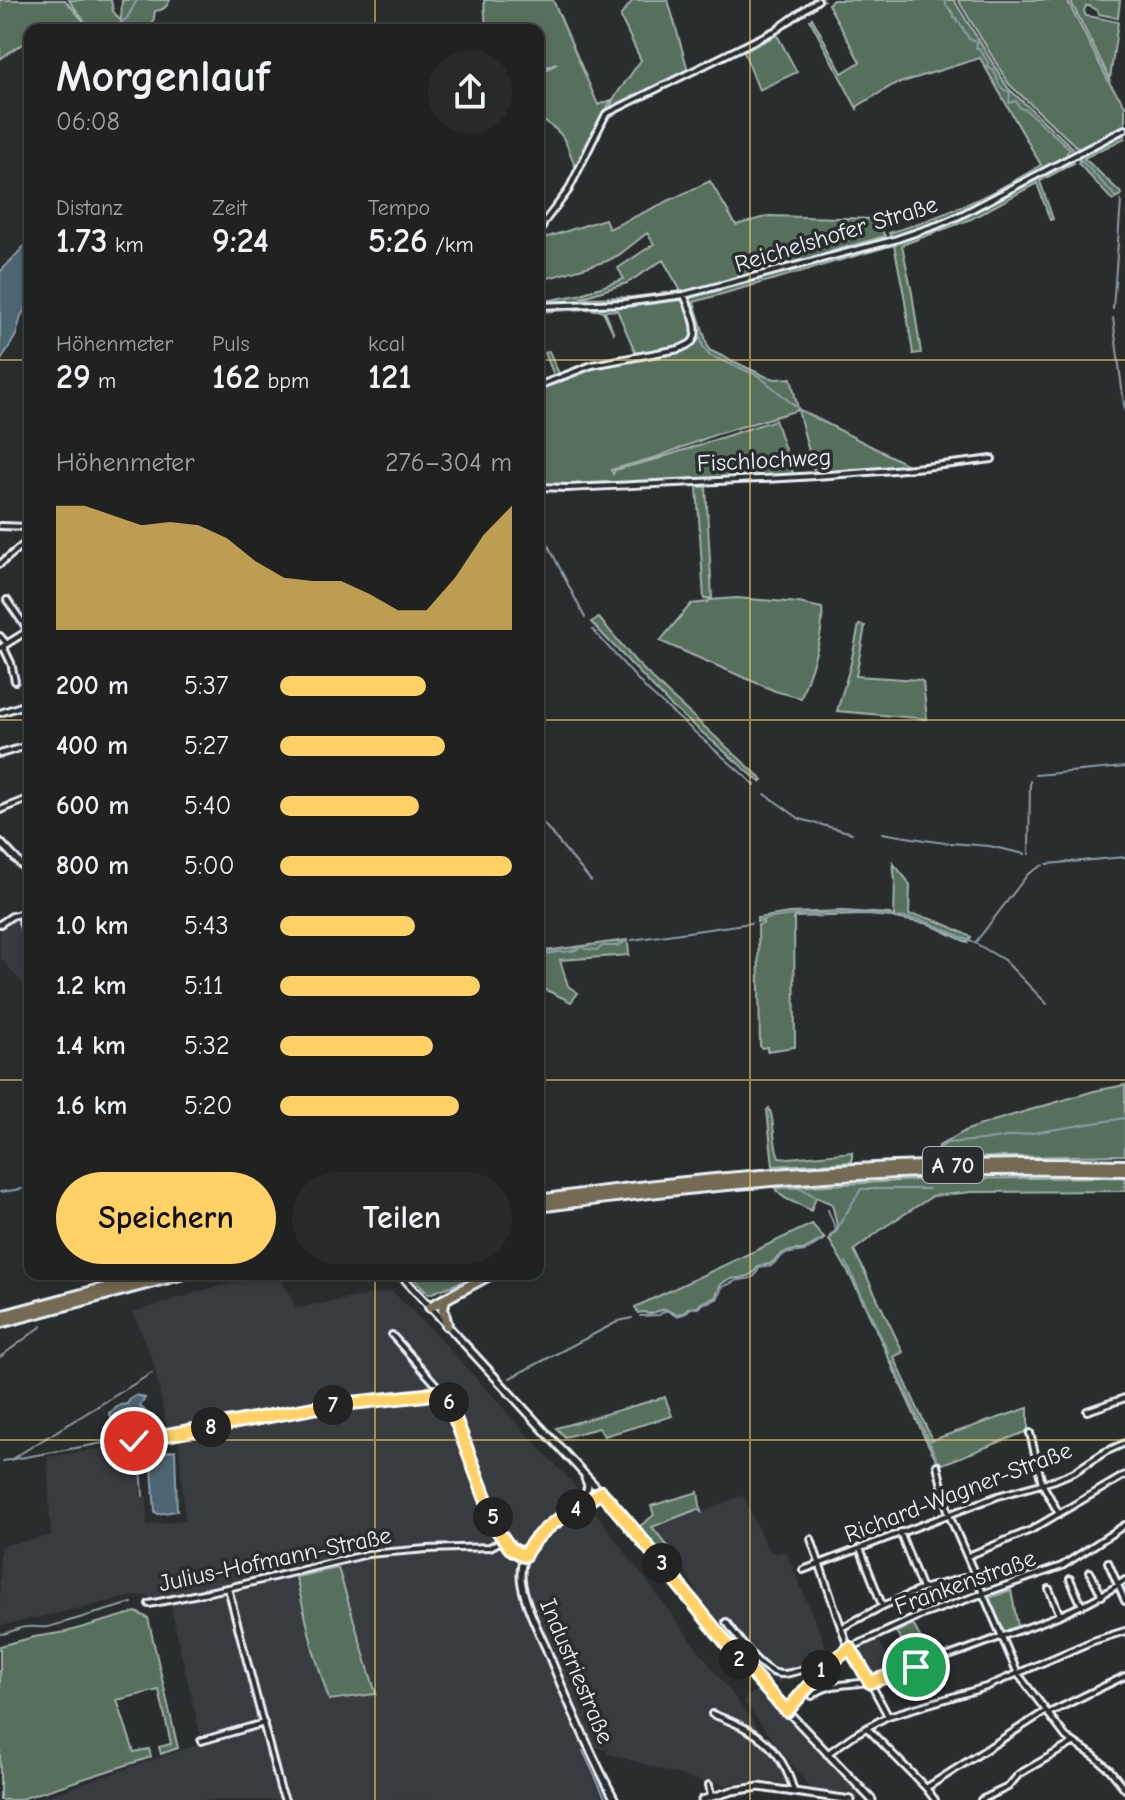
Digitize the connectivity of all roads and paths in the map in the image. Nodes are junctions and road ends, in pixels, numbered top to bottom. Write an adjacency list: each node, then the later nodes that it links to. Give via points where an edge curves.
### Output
1 (818, 0): 3 (street, via 769,34 606,114 562,201)
2 (1125, 129): 4 (street, Reichelshofer Straße, via 938,225)
3 (544, 222)
4 (684, 295): 5 (street, Reichelshofer Straße); 6 (street, via 695,327 691,343 592,365)
5 (544, 306)
6 (544, 384)
7 (992, 459): 8 (street, Fischlochweg, via 814,476)
8 (544, 487)
9 (0, 526): 10 (street)
10 (24, 527)
11 (24, 544): 12 (street)
12 (0, 564)
13 (7, 600): 14 (street)
14 (24, 623)
15 (24, 633): 17 (street)
16 (0, 636): 17 (street)
17 (3, 646): 18 (street)
18 (15, 681)
19 (24, 705): 20 (street)
20 (0, 713)
21 (24, 747): 22 (street)
22 (0, 754)
23 (24, 800): 24 (street)
24 (0, 810)
25 (0, 842): 26 (main road)
26 (24, 868)
27 (23, 913): 28 (street); 29 (street)
28 (0, 924)
29 (24, 928)
30 (1125, 1165): 32 (highway, A 70, via 962,1165)
31 (1125, 1171): 32 (highway, A 70)
32 (781, 1177): 33 (highway, A 70)
33 (544, 1204)
34 (134, 1280): 40 (highway)
35 (161, 1280): 41 (highway)
36 (405, 1280): 39 (main road)
37 (480, 1280): 38 (highway)
38 (445, 1299): 39 (highway); 42 (highway)
39 (430, 1307): 42 (main road)
40 (0, 1316)
41 (0, 1323)
42 (447, 1325): 51 (main road)
43 (392, 1335): 44 (street)
44 (441, 1391): 48 (street, via 324,1406); 61 (street)
45 (1125, 1398): 46 (street)
46 (1087, 1411)
47 (1030, 1433): 53 (street)
48 (134, 1441)
49 (1125, 1443): 53 (street, Richard-Wagner-Straße)
50 (937, 1465): 57 (street)
51 (583, 1474): 54 (main road); 55 (main road, via 588,1485)
52 (1125, 1475): 56 (street)
53 (1042, 1483): 56 (street); 57 (street, Richard-Wagner-Straße)
54 (601, 1492): 55 (main road); 93 (main road)
55 (584, 1504): 63 (main road, via 546,1529)
56 (1059, 1514): 64 (street)
57 (949, 1515): 59 (street, Richard-Wagner-Straße); 64 (street)
58 (1125, 1525): 76 (street, Frankenstraße, via 1062,1566)
59 (900, 1532): 62 (street, Richard-Wagner-Straße); 74 (street)
60 (811, 1539): 66 (street)
61 (503, 1540): 63 (street); 73 (street, Julius-Hofmann-Straße, via 490,1547 376,1553)
62 (860, 1548): 66 (street, Richard-Wagner-Straße); 80 (street)
63 (524, 1556): 107 (main road, Industriestraße, via 521,1579 530,1610)
64 (968, 1556): 69 (street)
65 (1108, 1562): 72 (street)
66 (819, 1563): 67 (street, Richard-Wagner-Straße); 84 (street)
67 (803, 1570)
68 (1090, 1572): 77 (street)
69 (975, 1575): 74 (street); 76 (street)
70 (1070, 1579): 81 (street)
71 (1125, 1580): 72 (street)
72 (1119, 1585): 77 (street); 78 (street)
73 (228, 1588): 79 (street, Julius-Hofmann-Straße); 97 (street)
74 (922, 1589): 80 (street)
75 (1049, 1589): 82 (street)
76 (984, 1593): 86 (street); 87 (street, Frankenstraße)
77 (1102, 1596): 81 (street)
78 (1125, 1601)
79 (149, 1604)
80 (883, 1606): 84 (street)
81 (1082, 1606): 82 (street)
82 (1060, 1615): 86 (street)
83 (726, 1622): 88 (street, via 775,1673 808,1668)
84 (841, 1628): 87 (street)
85 (1125, 1631): 89 (street)
86 (1002, 1637): 89 (street); 91 (street)
87 (850, 1648): 88 (street, Frankenstraße); 91 (street)
88 (818, 1674): 93 (street, Frankenstraße)
89 (1018, 1674): 94 (street); 96 (street)
90 (1125, 1676): 94 (street)
91 (870, 1682): 92 (street, via 833,1685); 96 (street)
92 (812, 1696)
93 (787, 1711): 101 (main road)
94 (1047, 1712): 100 (street); 103 (street)
95 (712, 1714): 105 (street, via 760,1737 781,1760)
96 (888, 1716): 98 (street)
97 (264, 1723): 99 (street); 109 (street)
98 (867, 1728): 101 (street); 103 (street)
99 (201, 1741)
100 (1073, 1743): 104 (street, via 1110,1770); 113 (street)
101 (827, 1754): 108 (main road)
102 (709, 1785): 106 (street)
103 (926, 1788): 112 (street)
104 (1125, 1789)
105 (794, 1791): 106 (main road, via 754,1788); 111 (main road)
106 (711, 1797): 110 (main road)
107 (614, 1799)
108 (868, 1799)
109 (285, 1800)
110 (702, 1800)
111 (851, 1800)
112 (935, 1800)
113 (981, 1800)

